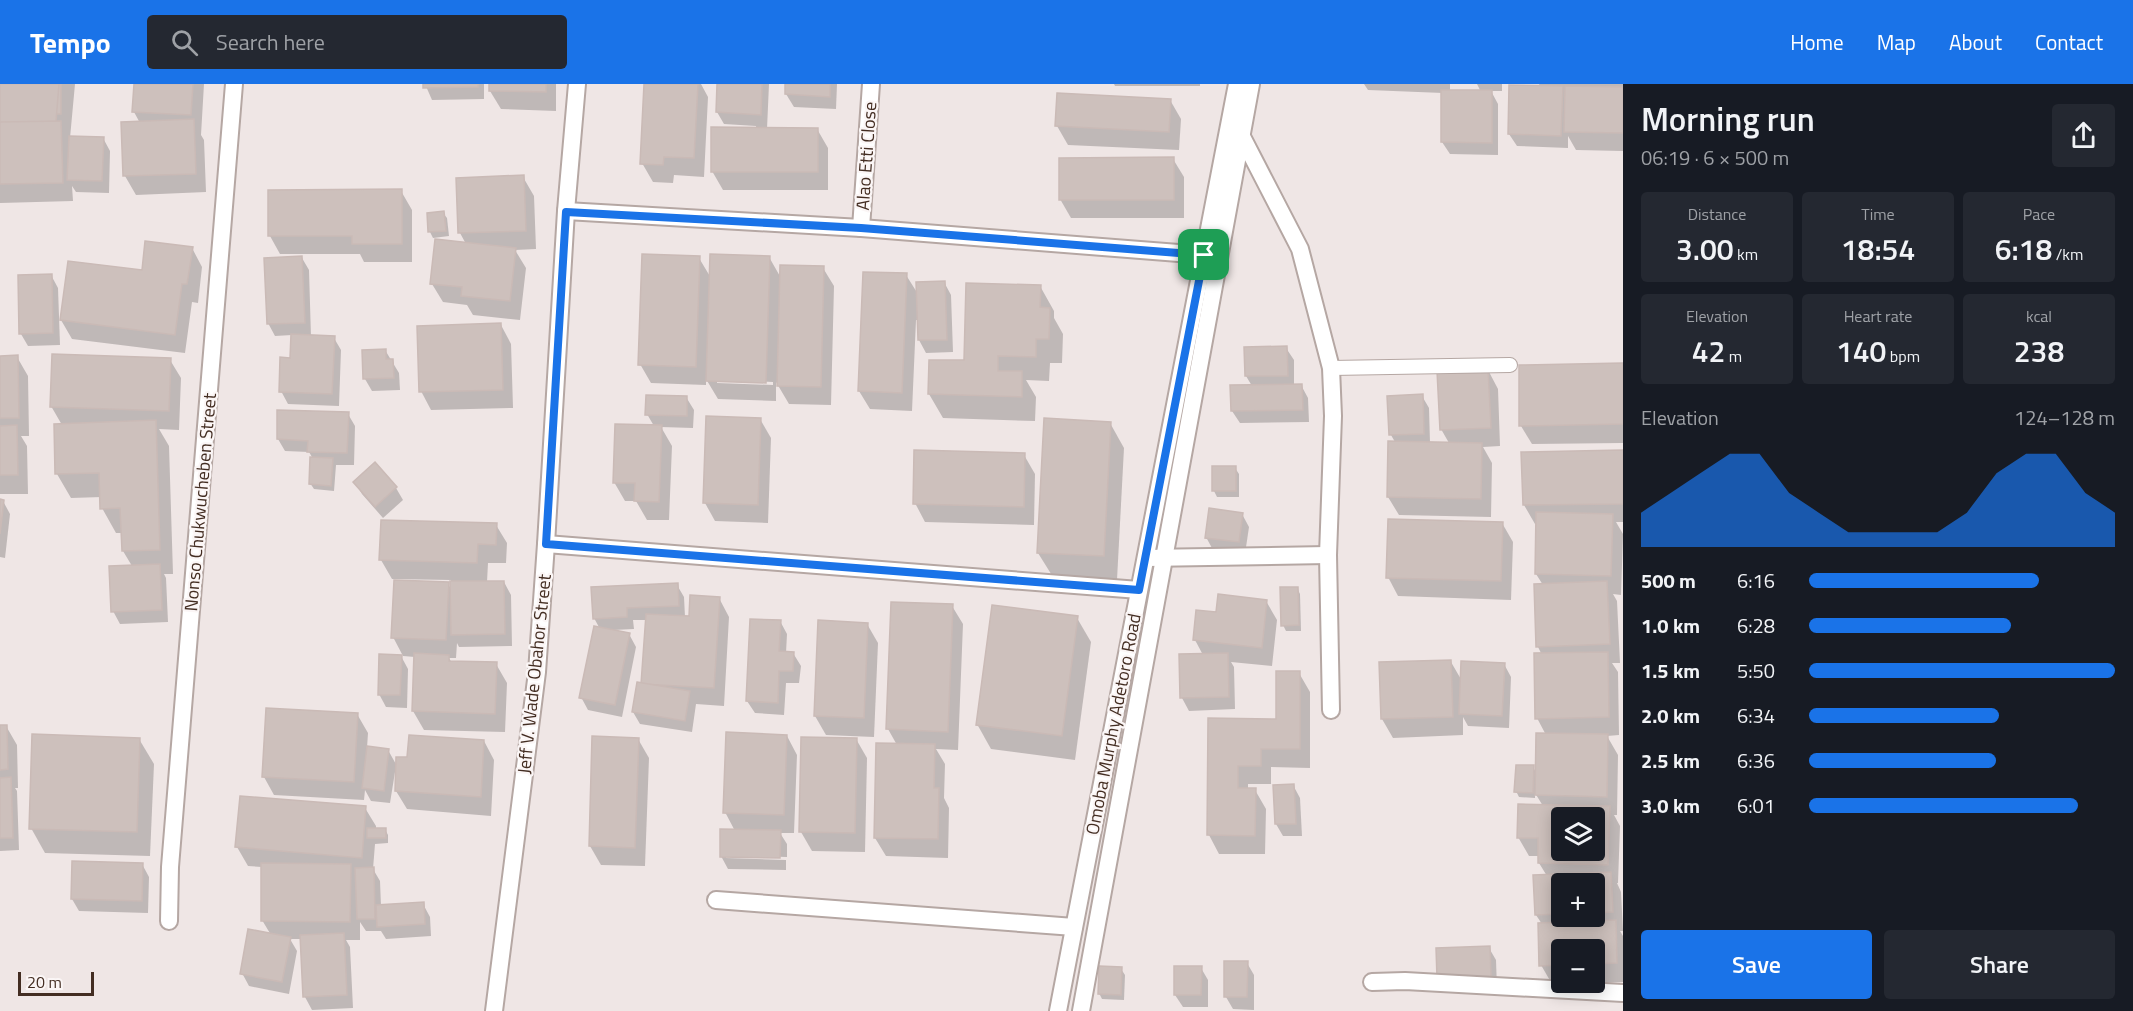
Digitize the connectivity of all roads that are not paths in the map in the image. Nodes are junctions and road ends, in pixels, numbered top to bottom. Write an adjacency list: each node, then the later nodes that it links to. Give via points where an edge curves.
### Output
1 (234, 84): 20 (street, Nonso Chukwucheben Street, via 170,867)
2 (577, 84): 8 (street, Jeff V. Wade Obahor Street)
3 (871, 84): 9 (street, Alao Etti Close)
4 (1237, 84): 6 (street, Omoba Murphy Adetoro Road)
5 (1251, 84): 7 (street, Omoba Murphy Adetoro Road)
6 (1231, 115): 7 (street); 10 (street, Omoba Murphy Adetoro Road)
7 (1241, 134): 12 (street, via 1300,249); 15 (street, Omoba Murphy Adetoro Road)
8 (566, 212): 9 (street); 13 (street, Jeff V. Wade Obahor Street)
9 (861, 228): 10 (street)
10 (1204, 255): 16 (street, Omoba Murphy Adetoro Road)
11 (1510, 365): 12 (lane)
12 (1331, 368): 14 (street)
13 (546, 544): 17 (street); 24 (street, Jeff V. Wade Obahor Street, via 537,672)
14 (1328, 555): 15 (street); 18 (street)
15 (1165, 557): 16 (street); 26 (street, Omoba Murphy Adetoro Road)
16 (1146, 558): 17 (street, Omoba Murphy Adetoro Road)
17 (1139, 590): 21 (street, Omoba Murphy Adetoro Road)
18 (1330, 710)
19 (716, 900): 21 (street)
20 (169, 921)
21 (1074, 927): 25 (street, Omoba Murphy Adetoro Road)
22 (1372, 982): 23 (street)
23 (1623, 993)
24 (494, 1011)
25 (1058, 1011)
26 (1081, 1011)

